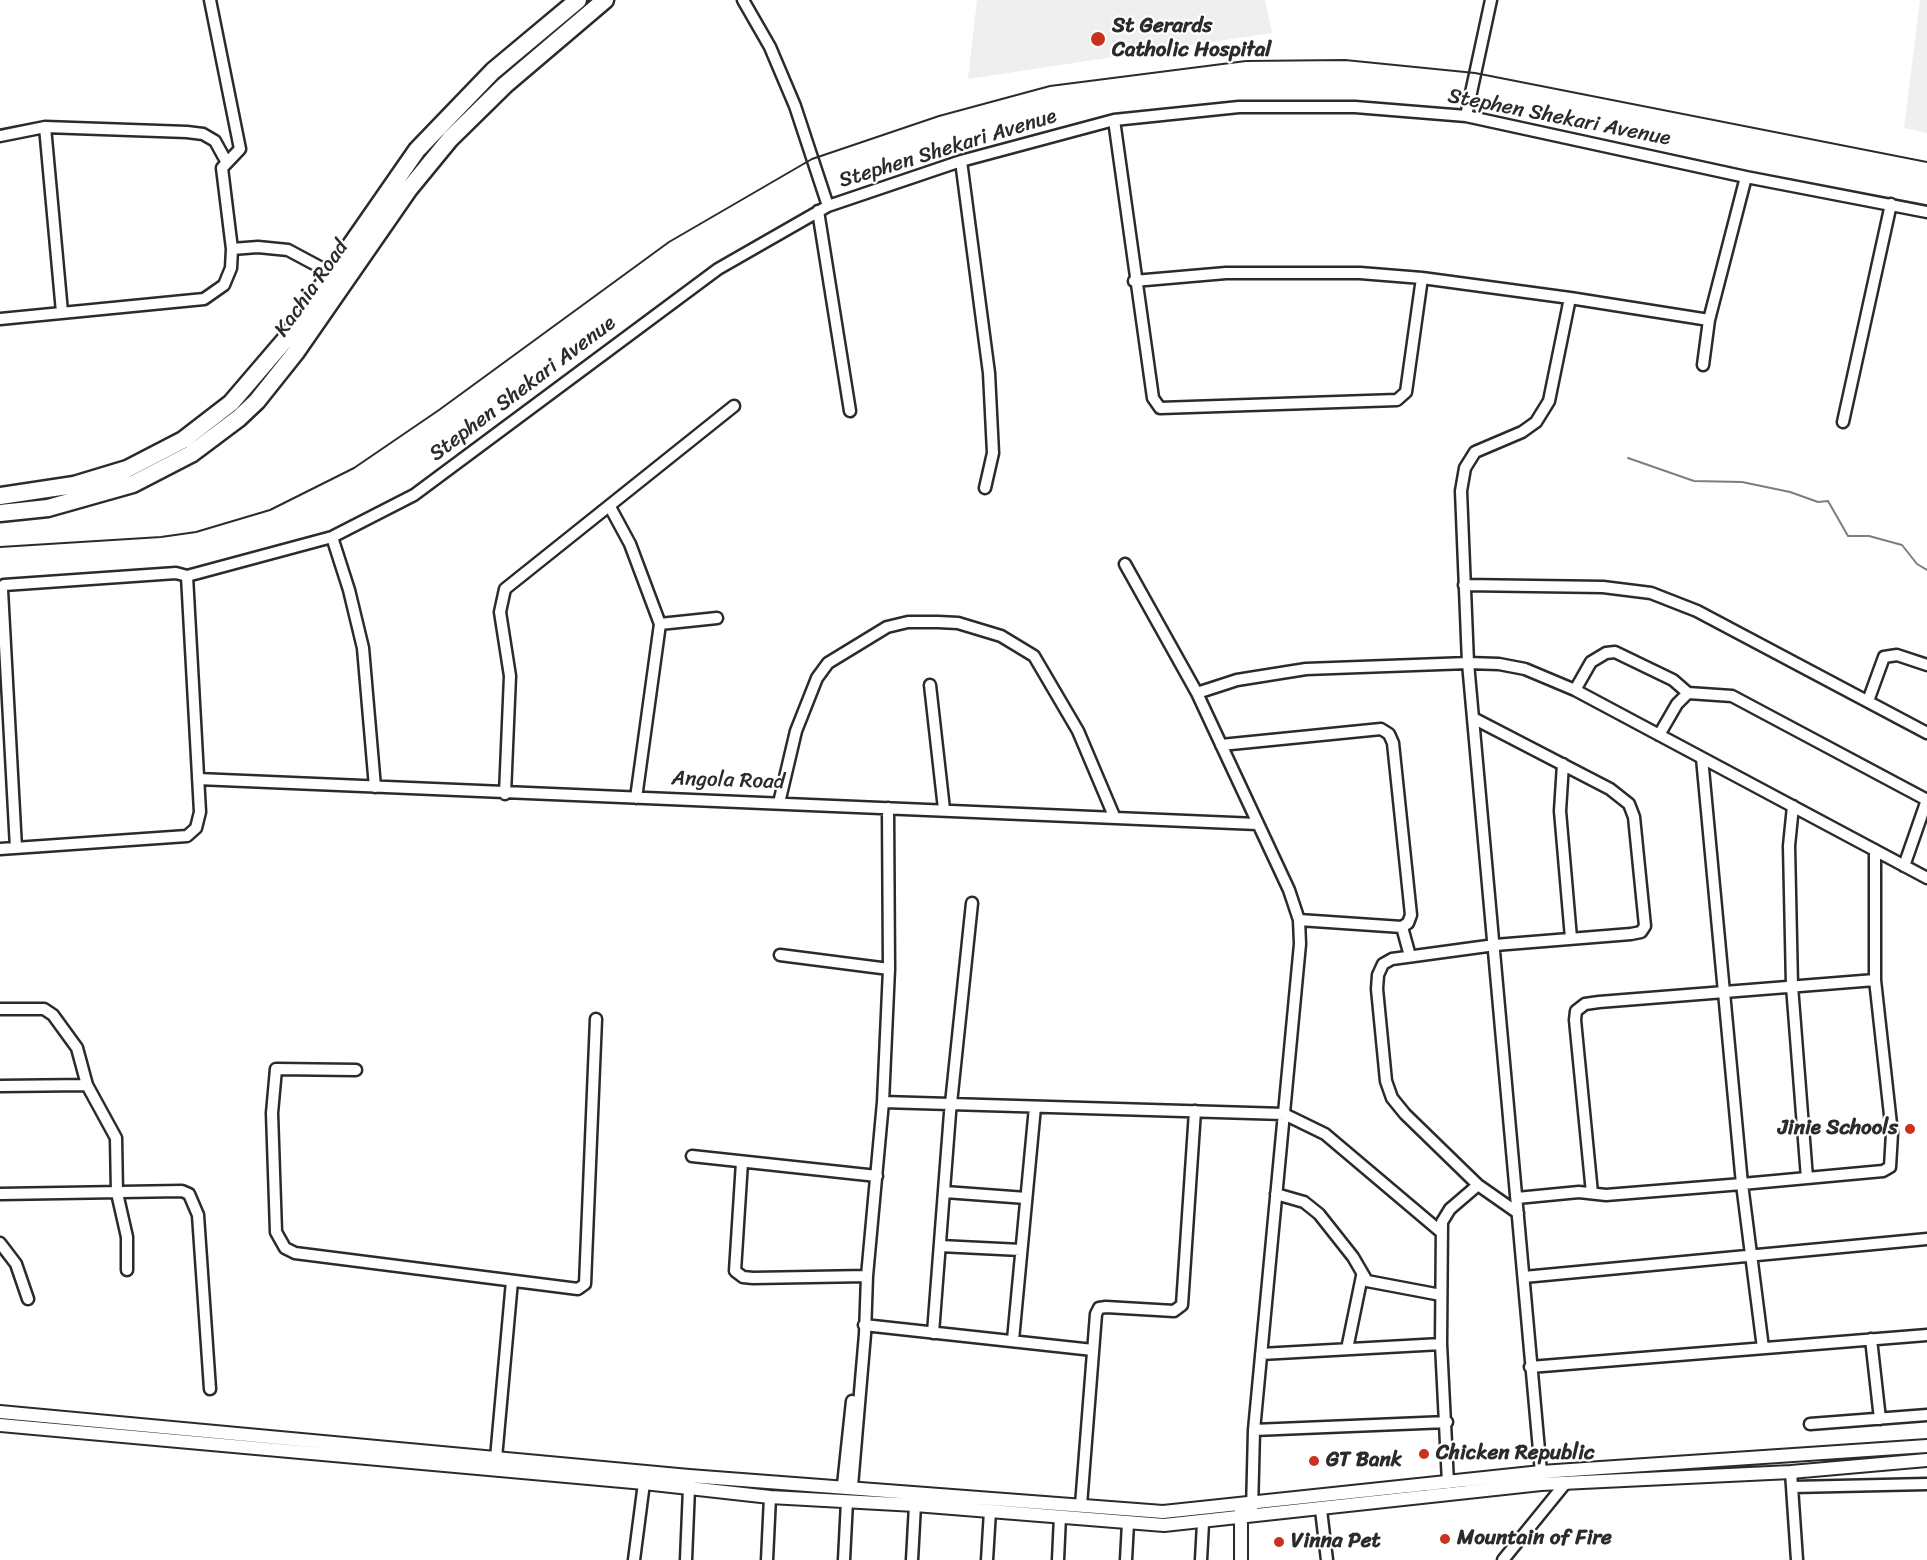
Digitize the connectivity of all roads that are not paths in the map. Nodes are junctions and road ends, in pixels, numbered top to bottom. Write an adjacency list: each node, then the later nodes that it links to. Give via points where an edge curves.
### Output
1 (210, 0): 11 (street, via 240,149)
2 (578, 0): 17 (main road, Kachia Road, via 493,71 438,127 395,180)
3 (606, 0): 31 (main road, Kachia Road, via 505,85 450,139 409,189 296,352 239,418 191,454 133,484 48,508)
4 (743, 0): 14 (street, via 770,47 795,106)
5 (1491, 0): 6 (street)
6 (1466, 116): 7 (street, Stephen Shekari Avenue, via 1355,107 1239,107); 12 (street, Stephen Shekari Avenue)
7 (1114, 120): 10 (street, Stephen Shekari Avenue); 19 (street)
8 (45, 127): 9 (street); 11 (street, via 203,134 215,141); 21 (street)
9 (0, 136)
10 (961, 160): 14 (street, Stephen Shekari Avenue); 28 (street, via 989,373 993,453)
11 (226, 161): 16 (street, via 222,177)
12 (1746, 177): 13 (street, Stephen Shekari Avenue); 23 (street)
13 (1891, 204): 15 (street, Stephen Shekari Avenue); 27 (street)
14 (823, 209): 26 (street); 32 (street, Stephen Shekari Avenue, via 718,269 414,495)
15 (1927, 212)
16 (232, 249): 17 (street, via 288,250); 21 (street, via 231,268 224,285 204,299)
17 (331, 273): 29 (main road, Kachia Road, via 285,340 246,387 183,440 102,478 47,491)
18 (1422, 278): 19 (street, via 1360,273 1226,273); 19 (street, via 1406,392 1402,397 1392,401 1169,408 1160,408 1153,398); 20 (street)
19 (1134, 281)
20 (1570, 298): 23 (street); 35 (street, via 1549,401 1536,422 1475,452 1465,468 1461,491)
21 (62, 312): 22 (street)
22 (0, 319)
23 (1709, 320): 24 (street)
24 (1703, 365)
25 (734, 406): 30 (street)
26 (850, 411)
27 (1843, 422)
28 (985, 488)
29 (0, 496)
30 (610, 507): 37 (street, via 630,544); 54 (street, via 505,589 501,598 510,676)
31 (0, 513)
32 (332, 537): 34 (street, Stephen Shekari Avenue); 53 (street, via 363,648)
33 (1125, 564): 42 (street)
34 (187, 576): 45 (street, Stephen Shekari Avenue, via 176,573 4,585); 52 (street)
35 (1464, 585): 38 (street); 44 (street, via 1603,587 1651,593 1697,611)
36 (717, 618): 37 (street)
37 (660, 624): 55 (street)
38 (1468, 663): 41 (street, via 1525,669); 42 (street, via 1306,669 1237,680); 46 (street)
39 (1927, 665): 44 (street, via 1897,655 1884,657)
40 (930, 685): 60 (street)
41 (1575, 690): 43 (street, via 1591,662 1615,652 1673,680); 48 (street)
42 (1197, 693): 49 (street)
43 (1688, 693): 48 (street); 56 (street, via 1732,696)
44 (1868, 701): 47 (street)
45 (4, 716): 63 (street)
46 (1473, 718): 51 (street); 72 (street)
47 (1927, 733)
48 (1659, 735): 50 (street)
49 (1221, 745): 62 (street); 70 (street, via 1382,729 1389,734 1393,742 1411,915)
50 (1701, 758): 58 (street); 78 (street)
51 (1563, 764): 71 (street, via 1560,811); 71 (street, via 1629,804 1634,818 1645,926 1641,932 1631,934)
52 (198, 779): 53 (street, Angola Road); 63 (street, via 200,812 196,828 187,837)
53 (375, 787): 54 (street, Angola Road)
54 (505, 794): 55 (street, Angola Road)
55 (636, 798): 57 (street, Angola Road)
56 (1927, 800): 66 (street)
57 (779, 802): 59 (street, Angola Road); 61 (street, via 796,731 817,678 828,663 886,627 938,621 1001,636 1034,656 1078,732)
58 (1793, 806): 65 (street); 77 (street, via 1789,858)
59 (888, 808): 60 (street, Angola Road); 75 (street)
60 (944, 809): 61 (street, Angola Road)
61 (1114, 816): 62 (street, Angola Road)
62 (1257, 824): 69 (street)
63 (16, 848): 64 (street)
64 (0, 849)
65 (1875, 850): 66 (street); 76 (street)
66 (1904, 866): 67 (street)
67 (1927, 878)
68 (972, 903): 85 (street)
69 (1299, 920): 70 (street); 88 (street)
70 (1402, 927): 74 (street)
71 (1571, 938): 72 (street)
72 (1495, 945): 74 (street); 101 (street)
73 (780, 955): 75 (street)
74 (1410, 956): 94 (street, via 1383,964 1378,975 1386,1081 1392,1098 1405,1114)
75 (889, 969): 84 (street)
76 (1875, 980): 77 (street); 92 (street, via 1892,1133 1890,1167 1883,1171)
77 (1792, 986): 78 (street); 92 (street)
78 (1724, 991): 93 (street); 97 (street, via 1599,1002 1585,1004 1576,1011)
79 (0, 1009): 82 (street, via 36,1008 53,1015 77,1047)
80 (596, 1019): 113 (street, via 585,1284 578,1289)
81 (356, 1070): 113 (street, via 276,1068 272,1113 276,1232 281,1244 295,1253)
82 (87, 1085): 83 (street); 96 (street, via 116,1138)
83 (0, 1086)
84 (883, 1102): 85 (street); 91 (street)
85 (952, 1104): 86 (street); 95 (street)
86 (1035, 1107): 87 (street); 100 (street)
87 (1195, 1111): 88 (street); 124 (street, via 1182,1305 1174,1311 1099,1308)
88 (1284, 1114): 99 (street); 103 (street, via 1325,1134)
89 (692, 1156): 90 (street)
90 (742, 1161): 91 (street); 110 (street, via 735,1271 742,1277 753,1278)
91 (877, 1176): 110 (street)
92 (1807, 1178): 93 (street)
93 (1742, 1184): 97 (street); 108 (street)
94 (1478, 1185): 102 (street); 103 (street, via 1450,1209 1442,1222)
95 (945, 1192): 100 (street); 106 (street)
96 (117, 1193): 98 (street); 109 (street, via 127,1237); 127 (street, via 182,1191 194,1200)
97 (1592, 1193): 101 (street)
98 (0, 1194)
99 (1276, 1194): 111 (street, via 1304,1202 1319,1214 1353,1257); 125 (street)
100 (1026, 1198): 107 (street)
101 (1517, 1198): 102 (street)
102 (1518, 1213): 112 (street)
103 (1442, 1232): 114 (street)
104 (1927, 1239): 108 (street)
105 (0, 1242): 115 (street, via 16,1264)
106 (940, 1246): 107 (street); 117 (street)
107 (1021, 1250): 120 (street)
108 (1750, 1256): 112 (street); 122 (street)
109 (128, 1270)
110 (867, 1276): 116 (street)
111 (1362, 1276): 114 (street, via 1372,1284); 123 (street)
112 (1524, 1277): 126 (street)
113 (512, 1281): 136 (street)
114 (1441, 1295): 121 (street)
115 (28, 1299)
116 (864, 1325): 117 (street); 147 (street)
117 (933, 1333): 120 (street)
118 (1927, 1335): 119 (street)
119 (1871, 1339): 122 (street); 130 (street)
120 (1013, 1340): 124 (street)
121 (1441, 1344): 123 (street); 131 (street)
122 (1763, 1348): 126 (street)
123 (1347, 1349): 125 (street)
124 (1093, 1350): 155 (street)
125 (1261, 1354): 134 (street)
126 (1530, 1367): 139 (street)
127 (210, 1389)
128 (0, 1412): 136 (street)
129 (1927, 1415): 130 (street)
130 (1880, 1419): 132 (street)
131 (1447, 1422): 134 (street); 144 (street)
132 (1810, 1424)
133 (0, 1425): 143 (street)
134 (1254, 1430): 153 (street)
135 (1927, 1446): 138 (street)
136 (496, 1458): 142 (street)
137 (1927, 1460): 140 (street)
138 (1713, 1461): 139 (street); 141 (street)
139 (1541, 1472): 144 (street)
140 (1791, 1472): 141 (street); 148 (street)
141 (1715, 1477): 145 (street)
142 (728, 1478): 147 (street); 150 (street)
143 (644, 1483): 149 (street); 162 (street)
144 (1448, 1483): 153 (street)
145 (1564, 1485): 156 (street, via 1541,1484); 173 (street)
146 (1927, 1485): 148 (street)
147 (848, 1486): 155 (street)
148 (1793, 1487): 174 (street)
149 (689, 1488): 150 (street); 163 (street)
150 (728, 1492): 151 (street)
151 (770, 1497): 152 (street); 164 (street)
152 (847, 1501): 154 (street); 165 (street)
153 (1246, 1504): 155 (street, via 1163,1512); 159 (street)
154 (915, 1505): 157 (street); 166 (street)
155 (1081, 1505)
156 (1321, 1510): 159 (street); 172 (street)
157 (990, 1511): 158 (street); 167 (street)
158 (1060, 1516): 160 (street); 168 (street)
159 (1246, 1518): 161 (street); 171 (street)
160 (1128, 1523): 161 (street); 169 (street)
161 (1203, 1523): 170 (street)
162 (633, 1560)
163 (686, 1560)
164 (767, 1560)
165 (844, 1560)
166 (912, 1560)
167 (987, 1560)
168 (1058, 1560)
169 (1126, 1560)
170 (1201, 1560)
171 (1241, 1560)
172 (1327, 1560)
173 (1503, 1560)
174 (1797, 1560)

